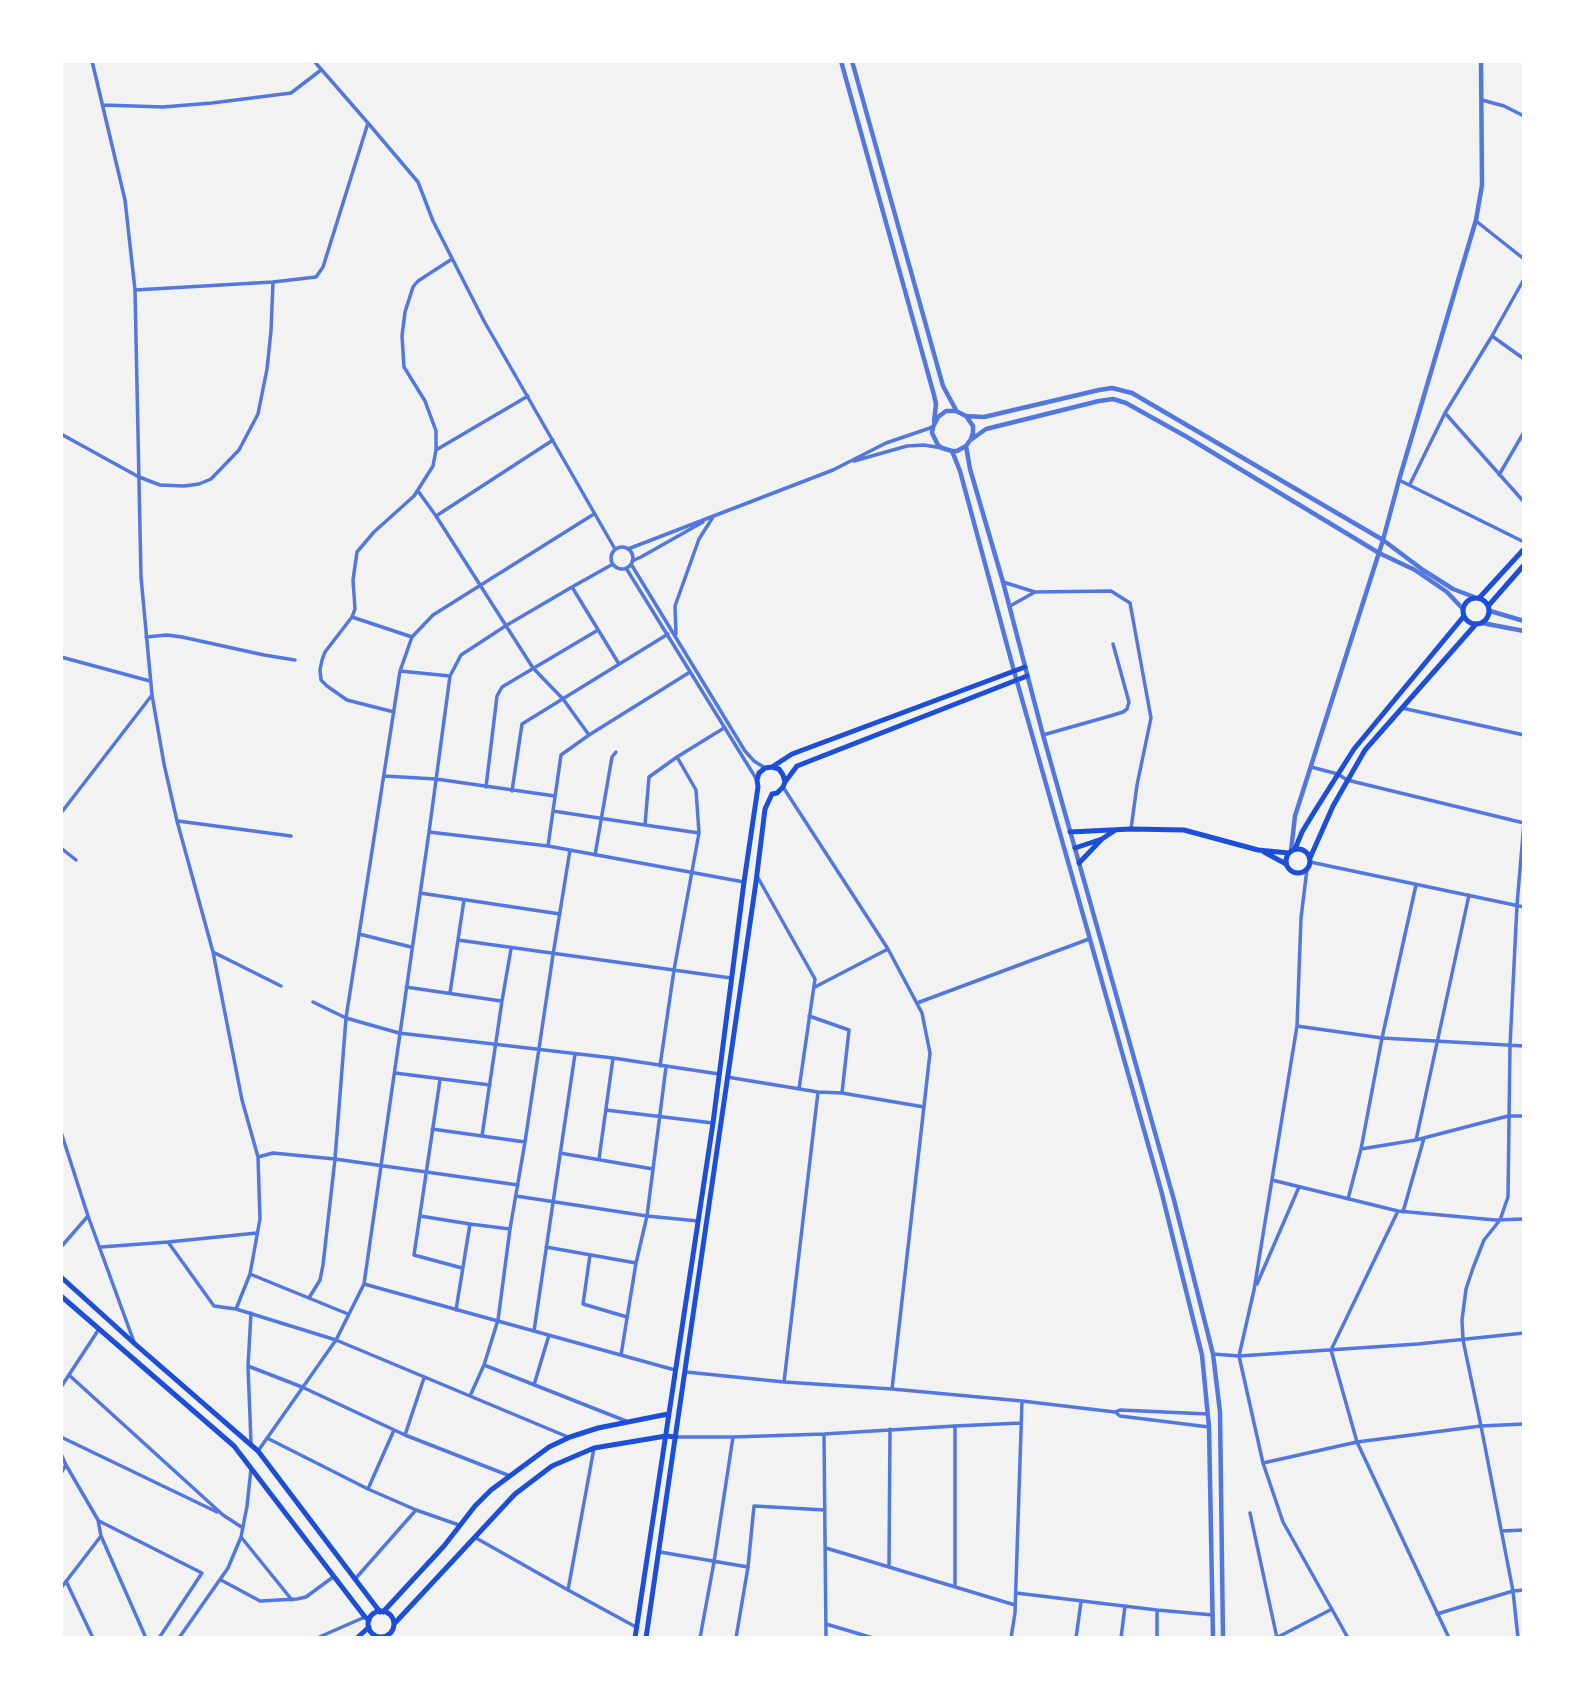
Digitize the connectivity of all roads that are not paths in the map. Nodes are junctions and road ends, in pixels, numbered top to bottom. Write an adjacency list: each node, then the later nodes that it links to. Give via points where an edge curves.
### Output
1 (92, 61): 8 (street)
2 (314, 61): 6 (street)
3 (841, 61): 23 (street, via 934,395)
4 (852, 61): 20 (street, via 943,386)
5 (1481, 61): 7 (street)
6 (321, 70): 8 (street, via 291,93 163,107); 10 (street)
7 (1482, 100): 9 (street); 11 (street, via 1482,185)
8 (103, 105): 16 (street, via 125,200)
9 (1524, 116)
10 (368, 122): 12 (street, via 418,182); 15 (street, via 323,267 316,276)
11 (1476, 220): 13 (street); 35 (street)
12 (452, 259): 19 (street); 30 (street, via 413,286 402,336 404,367 432,417)
13 (1524, 259)
14 (1524, 279): 17 (street)
15 (273, 282): 16 (street); 34 (street, via 270,343 258,414 239,450 211,479 199,484 160,485)
16 (135, 290): 34 (street)
17 (1492, 336): 18 (street); 21 (street)
18 (1524, 359)
19 (528, 396): 27 (street); 30 (street)
20 (956, 411): 22 (street); 23 (street, via 942,413)
21 (1445, 413): 33 (street); 36 (street)
22 (966, 415): 26 (street, via 973,426); 42 (street, via 984,417 1121,389)
23 (933, 425): 29 (street, via 934,439); 32 (street)
24 (1524, 432): 33 (street)
25 (61, 434): 34 (street)
26 (971, 439): 28 (street); 47 (street, via 985,429 1099,401 1126,402)
27 (553, 440): 39 (street); 40 (street)
28 (966, 446): 31 (street); 52 (street)
29 (942, 449): 31 (street); 32 (street, via 908,446)
30 (436, 450): 37 (street, via 433,466)
31 (952, 451): 77 (street)
32 (845, 463): 41 (street)
33 (1499, 475): 38 (street)
34 (139, 477): 67 (street)
35 (1399, 480): 36 (street); 42 (street)
36 (1410, 484): 43 (street)
37 (417, 490): 40 (street); 60 (street, via 357,552)
38 (1524, 502)
39 (594, 514): 45 (street); 53 (street)
40 (436, 516): 53 (street)
41 (714, 516): 44 (street); 48 (street); 69 (street, via 699,539 675,606)
42 (1383, 540): 47 (street); 56 (street, via 1453,589)
43 (1524, 542)
44 (628, 549): 45 (street); 48 (street)
45 (615, 550): 49 (street)
46 (1524, 550): 56 (main road)
47 (1379, 553): 59 (street, via 1447,592); 94 (street)
48 (632, 562): 51 (street); 69 (street)
49 (613, 565): 51 (street); 54 (street)
50 (1524, 565): 58 (main road)
51 (626, 568): 66 (street)
52 (1003, 582): 55 (street); 57 (street)
53 (481, 586): 63 (street); 68 (street, via 433,615)
54 (572, 587): 63 (street); 64 (street)
55 (1035, 592): 57 (street); 111 (street, via 1111,590 1130,603 1151,718)
56 (1477, 597): 58 (main road); 59 (main road, via 1465,604)
57 (1009, 606): 74 (street)
58 (1489, 608): 61 (street); 62 (main road, via 1488,618)
59 (1464, 613): 62 (main road, via 1469,622); 95 (main road)
60 (352, 617): 68 (street); 86 (street, via 322,660 321,680 347,700)
61 (1524, 621)
62 (1479, 623): 65 (street); 85 (main road)
63 (507, 625): 75 (street); 79 (street, via 461,655)
64 (598, 630): 73 (street); 75 (street)
65 (1524, 631)
66 (668, 634): 73 (street); 78 (street)
67 (146, 637): 72 (street, via 182,637); 82 (street)
68 (412, 637): 76 (street)
69 (676, 637): 93 (street, via 745,751)
70 (1113, 644): 89 (street, via 1129,702 1125,710)
71 (62, 658): 82 (street)
72 (295, 660)
73 (619, 664): 84 (street)
74 (1025, 667): 77 (main road); 80 (street)
75 (533, 668): 84 (street); 101 (street, via 502,687 497,696)
76 (400, 671): 79 (street); 86 (street)
77 (1014, 671): 81 (street); 93 (main road, via 792,754)
78 (690, 672): 87 (street); 88 (street)
79 (450, 676): 97 (street)
80 (1027, 676): 81 (main road); 89 (street)
81 (1016, 680): 100 (main road, via 797,766); 116 (street)
82 (150, 681): 83 (street)
83 (152, 695): 106 (street); 108 (street)
84 (563, 699): 88 (street); 102 (street, via 522,724)
85 (1402, 708): 90 (street); 98 (main road, via 1365,750)
86 (394, 712): 96 (street)
87 (724, 728): 92 (street); 99 (street)
88 (589, 735): 104 (street, via 561,755)
89 (1043, 735): 114 (street)
90 (1524, 735)
91 (615, 752): 107 (street)
92 (677, 757): 110 (street, via 649,777); 115 (street, via 696,790)
93 (769, 767): 99 (main road, via 760,773); 100 (main road, via 779,769)
94 (1311, 767): 95 (street); 125 (street, via 1295,816)
95 (1338, 774): 98 (street); 125 (main road)
96 (384, 776): 97 (street); 142 (street)
97 (436, 779): 101 (street); 113 (street)
98 (1347, 780): 109 (street); 128 (main road)
99 (758, 783): 103 (main road, via 763,792); 134 (main road)
100 (784, 785): 103 (main road); 147 (street)
101 (486, 787): 102 (street)
102 (512, 791): 104 (street)
103 (772, 794): 133 (main road, via 765,809)
104 (555, 796): 105 (street)
105 (553, 811): 107 (street); 119 (street)
106 (61, 813)
107 (602, 818): 110 (street); 126 (street)
108 (177, 821): 117 (street); 148 (street)
109 (1524, 823): 139 (street)
110 (645, 825): 115 (street)
111 (1131, 829): 112 (main road); 123 (main road, via 1184,830)
112 (1114, 831): 114 (main road); 118 (main road)
113 (429, 832): 119 (street); 136 (street)
114 (1070, 832): 116 (street); 121 (street)
115 (699, 833): 132 (street)
116 (1061, 835): 124 (street)
117 (291, 836)
118 (1102, 839): 121 (main road); 129 (main road)
119 (548, 846): 122 (street)
120 (61, 848): 127 (street)
121 (1075, 848): 124 (street); 129 (street)
122 (570, 850): 126 (street); 141 (street)
123 (1258, 850): 125 (main road); 130 (main road)
124 (1065, 851): 143 (street)
125 (1292, 851): 128 (main road, via 1302,850); 130 (main road)
126 (595, 855): 132 (street)
127 (76, 860)
128 (1310, 860): 131 (main road); 135 (street)
129 (1079, 863): 244 (street)
130 (1286, 864): 131 (main road, via 1293,872)
131 (1307, 869): 161 (street)
132 (692, 874): 134 (street); 150 (street)
133 (757, 876): 154 (street, via 815,979); 175 (main road)
134 (744, 882): 151 (main road)
135 (1416, 885): 137 (street); 163 (street)
136 (419, 893): 138 (street); 145 (street)
137 (1469, 895): 139 (street); 164 (street)
138 (464, 900): 141 (street); 144 (street)
139 (1517, 905): 140 (street); 166 (street)
140 (1524, 907)
141 (560, 914): 149 (street)
142 (359, 934): 145 (street); 160 (street)
143 (1089, 939): 158 (street); 246 (street, via 1161,1190)
144 (458, 940): 146 (street); 155 (street)
145 (411, 947): 153 (street)
146 (511, 948): 149 (street); 156 (street)
147 (887, 949): 154 (street); 158 (street)
148 (213, 952): 152 (street); 195 (street)
149 (553, 955): 150 (street); 168 (street)
150 (674, 970): 151 (street); 171 (street)
151 (731, 978): 174 (main road)
152 (281, 986)
153 (406, 987): 155 (street); 162 (street)
154 (814, 987): 159 (street)
155 (450, 993): 156 (street)
156 (502, 1001): 165 (street)
157 (313, 1002): 160 (street)
158 (917, 1003): 181 (street, via 930,1053)
159 (809, 1016): 178 (street); 180 (street, via 849,1030)
160 (346, 1018): 162 (street); 196 (street)
161 (1297, 1026): 163 (street); 201 (street)
162 (399, 1033): 165 (street); 173 (street)
163 (1382, 1038): 164 (street); 193 (street)
164 (1437, 1042): 166 (street); 191 (street)
165 (495, 1044): 168 (street); 177 (street)
166 (1510, 1046): 167 (street); 184 (street)
167 (1524, 1046)
168 (539, 1050): 169 (street); 192 (street)
169 (575, 1054): 170 (street); 194 (street)
170 (612, 1058): 171 (street); 182 (street)
171 (660, 1066): 172 (street)
172 (666, 1067): 174 (street); 183 (street)
173 (394, 1073): 176 (street); 198 (street)
174 (719, 1074): 186 (main road)
175 (727, 1077): 178 (street); 251 (main road)
176 (440, 1080): 177 (street); 187 (street)
177 (490, 1085): 189 (street)
178 (799, 1089): 179 (street)
179 (818, 1091): 180 (street); 254 (street)
180 (842, 1093): 181 (street)
181 (924, 1107): 258 (street)
182 (606, 1110): 183 (street); 197 (street)
183 (660, 1116): 186 (street); 199 (street)
184 (1508, 1116): 185 (street); 190 (street); 212 (street, via 1508,1197)
185 (1524, 1116)
186 (713, 1124): 213 (main road)
187 (432, 1129): 189 (street); 200 (street)
188 (61, 1132): 208 (street)
189 (482, 1136): 192 (street)
190 (1424, 1138): 191 (street); 207 (street)
191 (1416, 1140): 193 (street)
192 (525, 1142): 202 (street)
193 (1361, 1149): 205 (street)
194 (560, 1153): 197 (street); 206 (street)
195 (258, 1157): 196 (street, via 273,1153); 216 (street)
196 (335, 1159): 198 (street); 229 (street, via 323,1265)
197 (599, 1159): 199 (street)
198 (380, 1166): 200 (street); 226 (street)
199 (653, 1169): 210 (street)
200 (425, 1172): 202 (street); 209 (street)
201 (1272, 1180): 203 (street); 227 (street)
202 (518, 1185): 204 (street)
203 (1300, 1187): 205 (street); 227 (street)
204 (516, 1196): 206 (street); 215 (street)
205 (1348, 1199): 207 (street)
206 (552, 1202): 210 (street); 220 (street)
207 (1401, 1211): 212 (street); 243 (street)
208 (89, 1216): 218 (street); 219 (street)
209 (421, 1216): 214 (street); 223 (street, via 414,1255)
210 (646, 1216): 213 (street); 222 (street)
211 (1524, 1219): 212 (street)
212 (1500, 1220): 241 (street, via 1484,1240 1465,1289)
213 (698, 1221): 250 (main road)
214 (470, 1224): 215 (street); 223 (street)
215 (510, 1229): 235 (street)
216 (257, 1233): 217 (street); 224 (street)
217 (168, 1242): 219 (street); 230 (street, via 215,1306)
218 (61, 1247)
219 (101, 1247): 242 (street)
220 (546, 1247): 221 (street); 237 (street)
221 (590, 1255): 222 (street); 234 (street, via 583,1304)
222 (636, 1263): 234 (street)
223 (462, 1268): 231 (street)
224 (250, 1274): 229 (street); 230 (street)
225 (61, 1278): 242 (main road)
226 (364, 1284): 231 (street); 233 (street)
227 (1254, 1290): 247 (street)
228 (61, 1296): 236 (main road)
229 (309, 1297): 233 (street)
230 (236, 1309): 232 (street)
231 (456, 1310): 235 (street)
232 (251, 1313): 240 (street); 249 (street)
233 (348, 1314): 240 (street)
234 (627, 1317): 245 (street)
235 (498, 1320): 237 (street); 248 (street)
236 (99, 1329): 252 (street); 289 (main road, via 234,1446)
237 (534, 1331): 239 (street)
238 (1524, 1334): 241 (street)
239 (550, 1335): 245 (street); 255 (street)
240 (336, 1340): 253 (street); 257 (street)
241 (1463, 1340): 243 (street); 270 (street)
242 (135, 1344): 283 (main road)
243 (1331, 1350): 247 (street); 282 (street)
244 (1213, 1354): 246 (street); 247 (street); 262 (street)
245 (621, 1355): 250 (street)
246 (1202, 1355): 264 (street)
247 (1239, 1356): 287 (street)
248 (484, 1365): 255 (street); 259 (street)
249 (248, 1366): 257 (street); 283 (street)
250 (675, 1370): 251 (main road); 263 (main road)
251 (686, 1372): 254 (street); 279 (main road)
252 (69, 1375): 256 (street); 296 (street)
253 (424, 1378): 259 (street); 275 (street)
254 (784, 1382): 258 (street)
255 (534, 1385): 265 (street)
256 (61, 1387)
257 (302, 1387): 273 (street); 281 (street)
258 (892, 1389): 260 (street)
259 (470, 1396): 278 (street)
260 (1022, 1401): 261 (street); 266 (street)
261 (1115, 1412): 264 (street); 271 (street)
262 (1220, 1413): 264 (street); 269 (street)
263 (668, 1414): 265 (main road); 276 (main road)
264 (1208, 1414): 271 (street)
265 (626, 1421): 278 (main road)
266 (1021, 1423): 268 (street); 319 (street)
267 (1524, 1424): 270 (street)
268 (956, 1426): 272 (street); 314 (street)
269 (1220, 1426): 271 (street); 352 (street)
270 (1481, 1426): 282 (street); 301 (street)
271 (1209, 1427): 328 (street)
272 (890, 1429): 274 (street); 308 (street)
273 (394, 1430): 275 (street); 292 (street)
274 (824, 1434): 280 (street); 294 (street)
275 (405, 1435): 291 (street)
276 (666, 1436): 279 (main road); 284 (main road); 332 (main road)
277 (61, 1437): 296 (street)
278 (570, 1437): 291 (main road)
279 (676, 1437): 280 (street); 306 (main road)
280 (733, 1437): 307 (street)
281 (266, 1438): 285 (street); 292 (street)
282 (1357, 1442): 287 (street); 327 (street)
283 (251, 1443): 285 (main road)
284 (594, 1448): 304 (main road, via 533,1479); 316 (street)
285 (258, 1451): 311 (main road)
286 (61, 1454): 288 (street)
287 (1263, 1463): 324 (street, via 1283,1522)
288 (66, 1465): 290 (street); 297 (street)
289 (251, 1467): 299 (street); 310 (main road)
290 (61, 1473)
291 (510, 1476): 298 (main road)
292 (368, 1489): 293 (street)
293 (416, 1510): 298 (street); 311 (street)
294 (825, 1510): 305 (street); 309 (street, via 754,1506)
295 (1250, 1513): 353 (street)
296 (223, 1515): 299 (street)
297 (97, 1520): 302 (street); 336 (street, via 202,1573)
298 (459, 1525): 326 (main road)
299 (243, 1528): 303 (street)
300 (1524, 1530): 301 (street)
301 (1502, 1531): 318 (street)
302 (101, 1536): 313 (street); 335 (street)
303 (241, 1537): 312 (street); 320 (street)
304 (475, 1537): 316 (street); 331 (main road)
305 (825, 1548): 308 (street); 330 (street)
306 (660, 1552): 307 (street); 342 (main road)
307 (714, 1562): 309 (street); 343 (street)
308 (889, 1566): 314 (street)
309 (748, 1567): 344 (street)
310 (335, 1575): 320 (street, via 306,1597); 329 (main road)
311 (356, 1578): 326 (main road)
312 (221, 1580): 320 (street, via 260,1601); 337 (street)
313 (66, 1581): 315 (street); 334 (street)
314 (955, 1586): 322 (street)
315 (61, 1588)
316 (568, 1590): 332 (street)
317 (1524, 1590): 318 (street)
318 (1513, 1591): 327 (street); 356 (street)
319 (1016, 1593): 321 (street); 322 (street)
320 (292, 1600)
321 (1081, 1601): 323 (street); 348 (street)
322 (1015, 1605): 347 (street)
323 (1125, 1606): 325 (street); 349 (street)
324 (1332, 1609): 353 (street); 354 (street)
325 (1157, 1610): 328 (street); 350 (street)
326 (382, 1612): 329 (main road, via 373,1614); 331 (main road, via 392,1618)
327 (1437, 1614): 355 (street)
328 (1213, 1615): 351 (street)
329 (368, 1622): 333 (main road); 338 (street); 339 (main road)
330 (826, 1624): 345 (street); 346 (street)
331 (393, 1627): 333 (main road); 340 (main road)
332 (636, 1627): 341 (main road)
333 (380, 1637)
334 (93, 1638)
335 (146, 1638)
336 (159, 1638)
337 (179, 1638)
338 (317, 1638)
339 (357, 1638)
340 (398, 1638)
341 (635, 1638)
342 (646, 1638)
343 (700, 1638)
344 (736, 1638)
345 (826, 1638)
346 (873, 1638)
347 (1011, 1638)
348 (1076, 1638)
349 (1121, 1638)
350 (1157, 1638)
351 (1213, 1638)
352 (1223, 1638)
353 (1278, 1638)
354 (1348, 1638)
355 (1449, 1638)
356 (1518, 1638)

